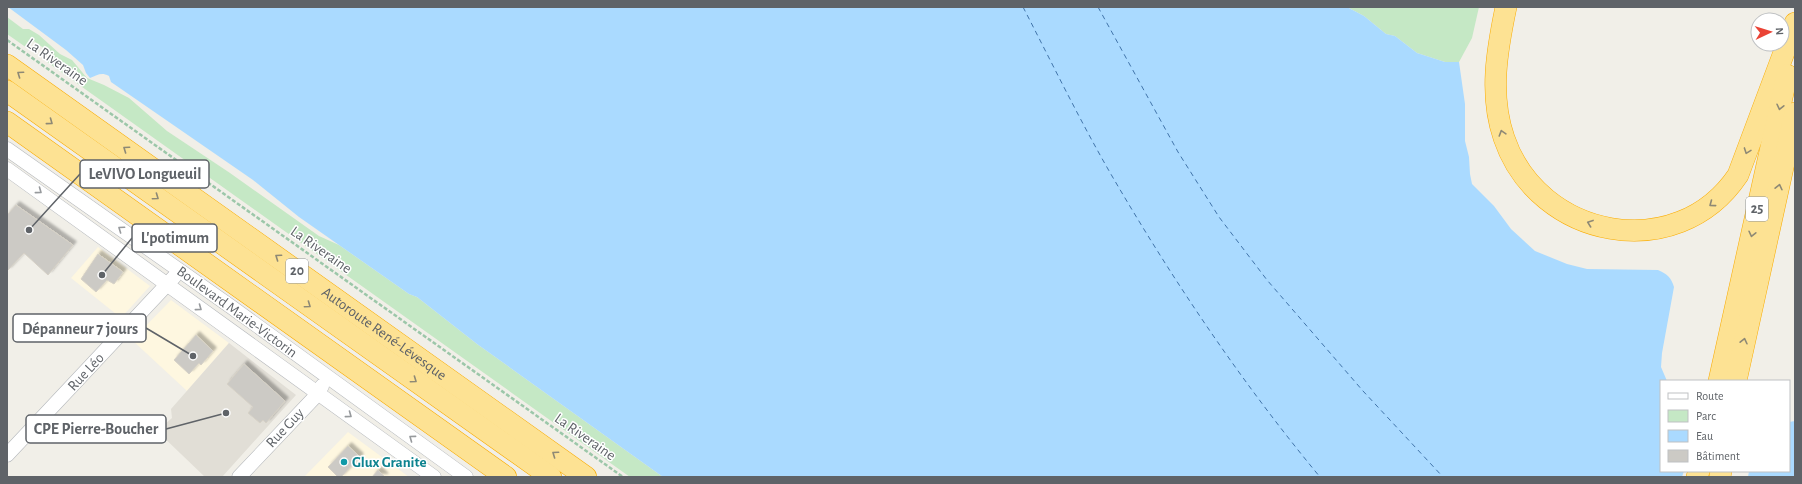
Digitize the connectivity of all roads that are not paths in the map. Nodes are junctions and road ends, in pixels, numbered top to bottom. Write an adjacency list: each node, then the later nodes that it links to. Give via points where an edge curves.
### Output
1 (1506, 7): 2 (highway, one-way to 1, via 1738,175 1732,184 1714,203 1683,222 1662,228 1627,231 1600,227 1560,209 1534,188 1514,162 1504,140 1496,101 1497,61)
2 (1795, 23)
3 (1795, 42): 14 (highway, 25, one-way to 14)
4 (7, 65): 24 (highway, Autoroute René-Lévesque / 20, one-way to 4)
5 (7, 91): 23 (highway, Autoroute René-Lévesque, one-way to 23)
6 (7, 108): 22 (highway)
7 (1795, 113): 14 (highway, 25, one-way to 7)
8 (7, 122): 21 (highway)
9 (10, 156): 11 (street, Boulevard Marie-Victorin, one-way to 9)
10 (7, 169): 12 (street, Boulevard Marie-Victorin, one-way to 12)
11 (179, 270): 12 (street, Rue Léo); 13 (street, Boulevard Marie-Victorin)
12 (168, 285): 15 (street, Boulevard Marie-Victorin, one-way to 15); 16 (street, Rue Léo)
13 (328, 378): 15 (street, Rue Guy); 17 (street, Boulevard Marie-Victorin, one-way to 13)
14 (1728, 379)
15 (318, 392): 18 (street, Rue Guy); 19 (street, Boulevard Marie-Victorin, one-way to 19)
16 (7, 455)
17 (450, 473): 20 (street, Boulevard Marie-Victorin)
18 (239, 477)
19 (434, 477)
20 (466, 477)
21 (506, 477)
22 (528, 477)
23 (552, 477)
24 (586, 477)

